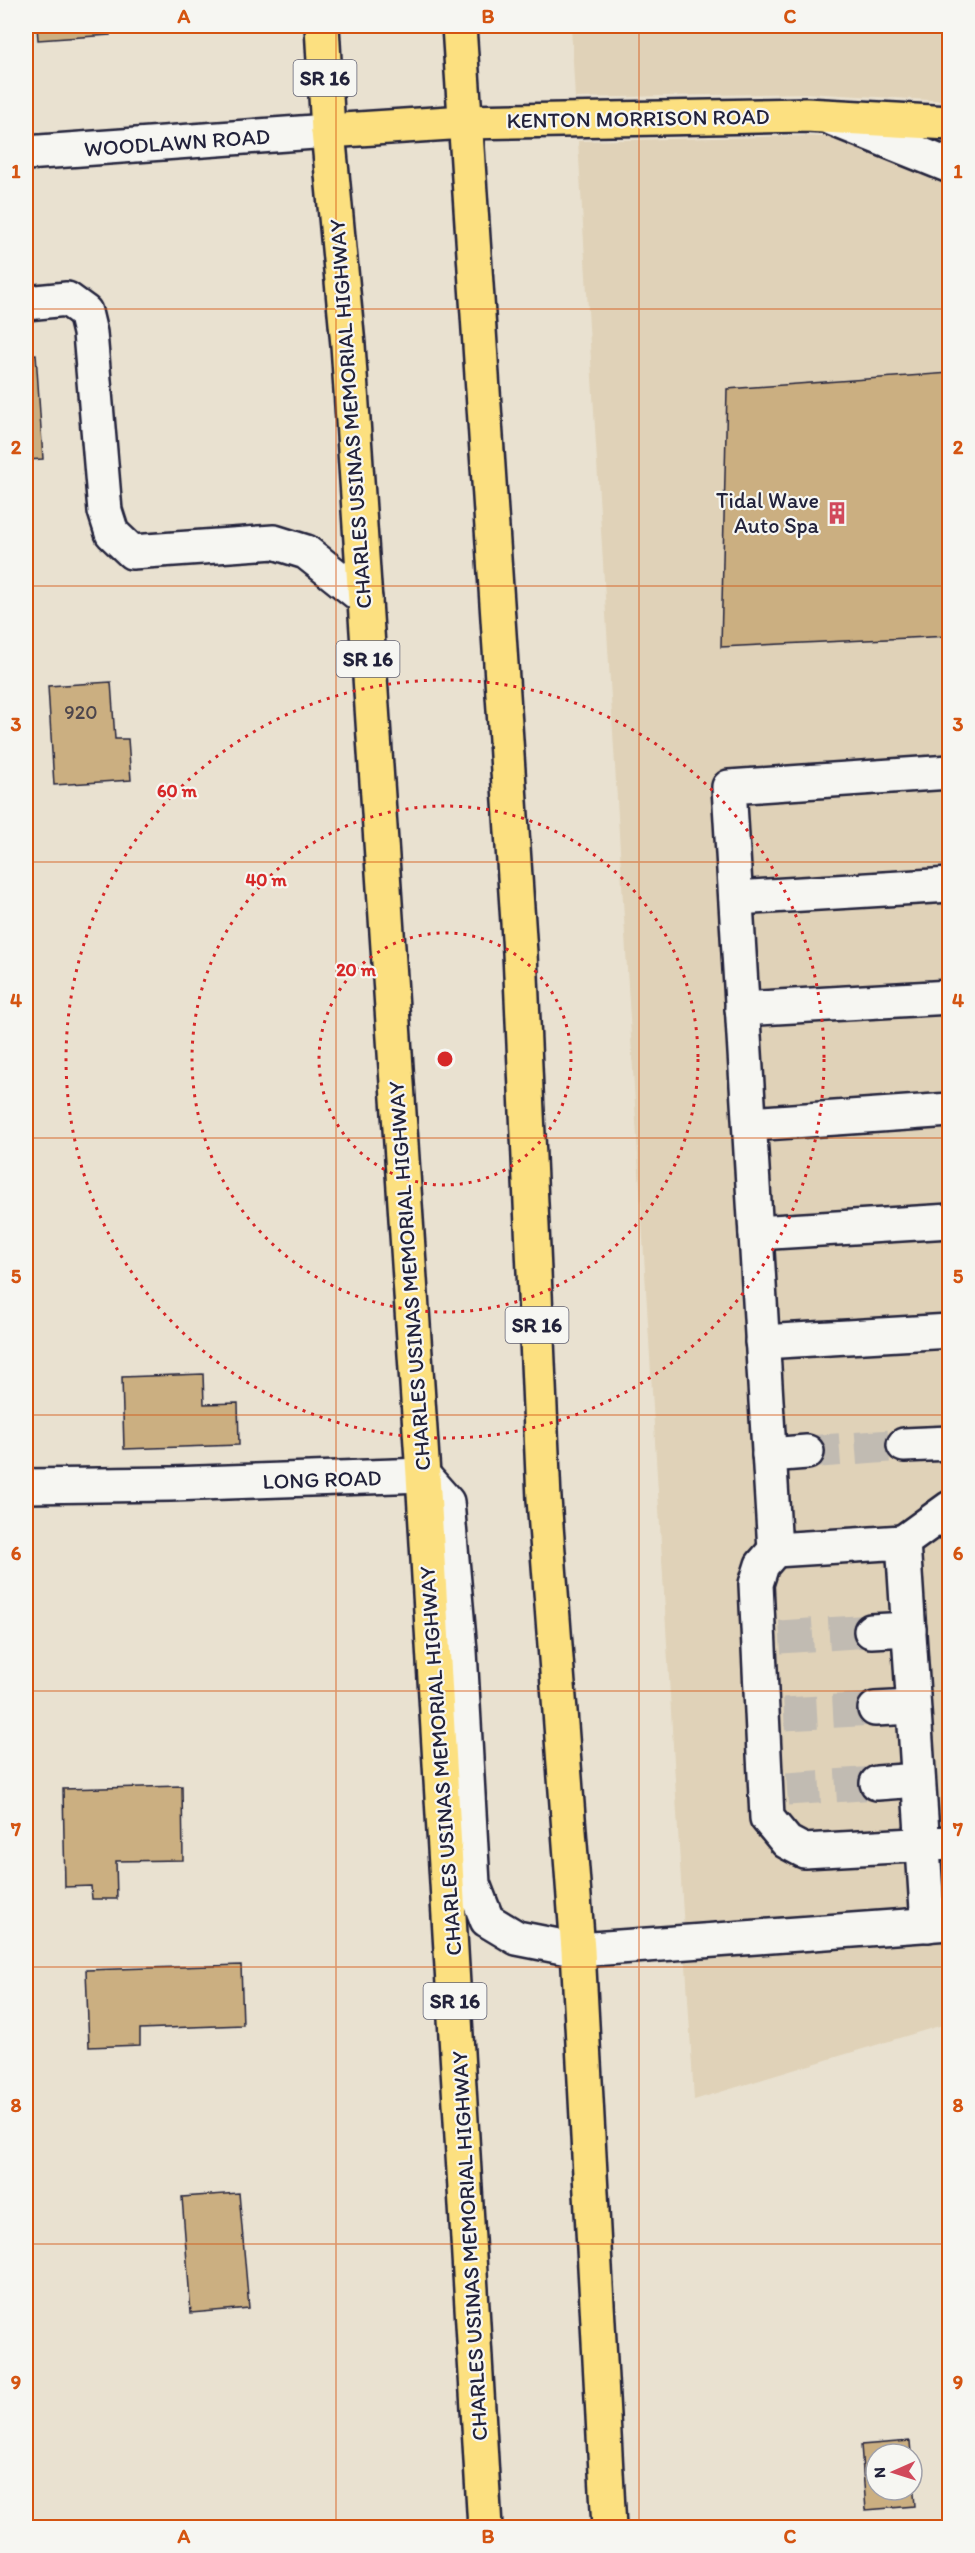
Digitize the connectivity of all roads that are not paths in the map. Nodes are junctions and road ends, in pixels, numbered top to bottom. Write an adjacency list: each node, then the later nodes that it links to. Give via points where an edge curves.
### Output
1 (322, 26): 6 (main road, CHARLES USINAS MEMORIAL HIGHWAY / SR 16)
2 (459, 26): 4 (main road, SR 16)
3 (826, 116): 4 (main road, KENTON MORRISON ROAD); 5 (main road, KENTON MORRISON ROAD); 8 (street)
4 (465, 122): 6 (main road, KENTON MORRISON ROAD); 39 (main road, SR 16, via 520,953 544,1499)
5 (950, 123)
6 (328, 131): 7 (street, WOODLAWN ROAD); 10 (main road, CHARLES USINAS MEMORIAL HIGHWAY / SR 16, via 348,345)
7 (26, 153)
8 (950, 166)
9 (26, 303): 10 (street, via 67,299 86,312 105,511 112,533 132,552 274,542 306,552)
10 (365, 599): 26 (main road, CHARLES USINAS MEMORIAL HIGHWAY / SR 16)
11 (950, 772): 13 (street, via 729,787)
12 (950, 885): 13 (street)
13 (736, 898): 15 (street)
14 (950, 997): 15 (street)
15 (742, 1009): 17 (street)
16 (950, 1110): 17 (street)
17 (750, 1124): 19 (street)
18 (950, 1221): 19 (street)
19 (756, 1233): 21 (street)
20 (950, 1331): 21 (street)
21 (762, 1342): 25 (street)
22 (950, 1443): 23 (street)
23 (904, 1445)
24 (807, 1452): 25 (street)
25 (769, 1455): 30 (street)
26 (423, 1475): 27 (street, LONG ROAD); 39 (street, via 447,1502 473,1884 487,1920 517,1938); 40 (main road, CHARLES USINAS MEMORIAL HIGHWAY / SR 16)
27 (26, 1486)
28 (950, 1508): 29 (street)
29 (903, 1542): 30 (street); 31 (street)
30 (775, 1550): 37 (street, via 762,1564 756,1584 769,1637 773,1715 776,1789 767,1818 787,1842 804,1851)
31 (909, 1629): 32 (street); 33 (street)
32 (871, 1631)
33 (913, 1707): 34 (street); 35 (street)
34 (875, 1709)
35 (918, 1780): 36 (street); 37 (street)
36 (877, 1783)
37 (936, 1844): 38 (street)
38 (939, 1924): 39 (street)
39 (578, 1950): 41 (main road, SR 16)
40 (485, 2528)
41 (609, 2528)

